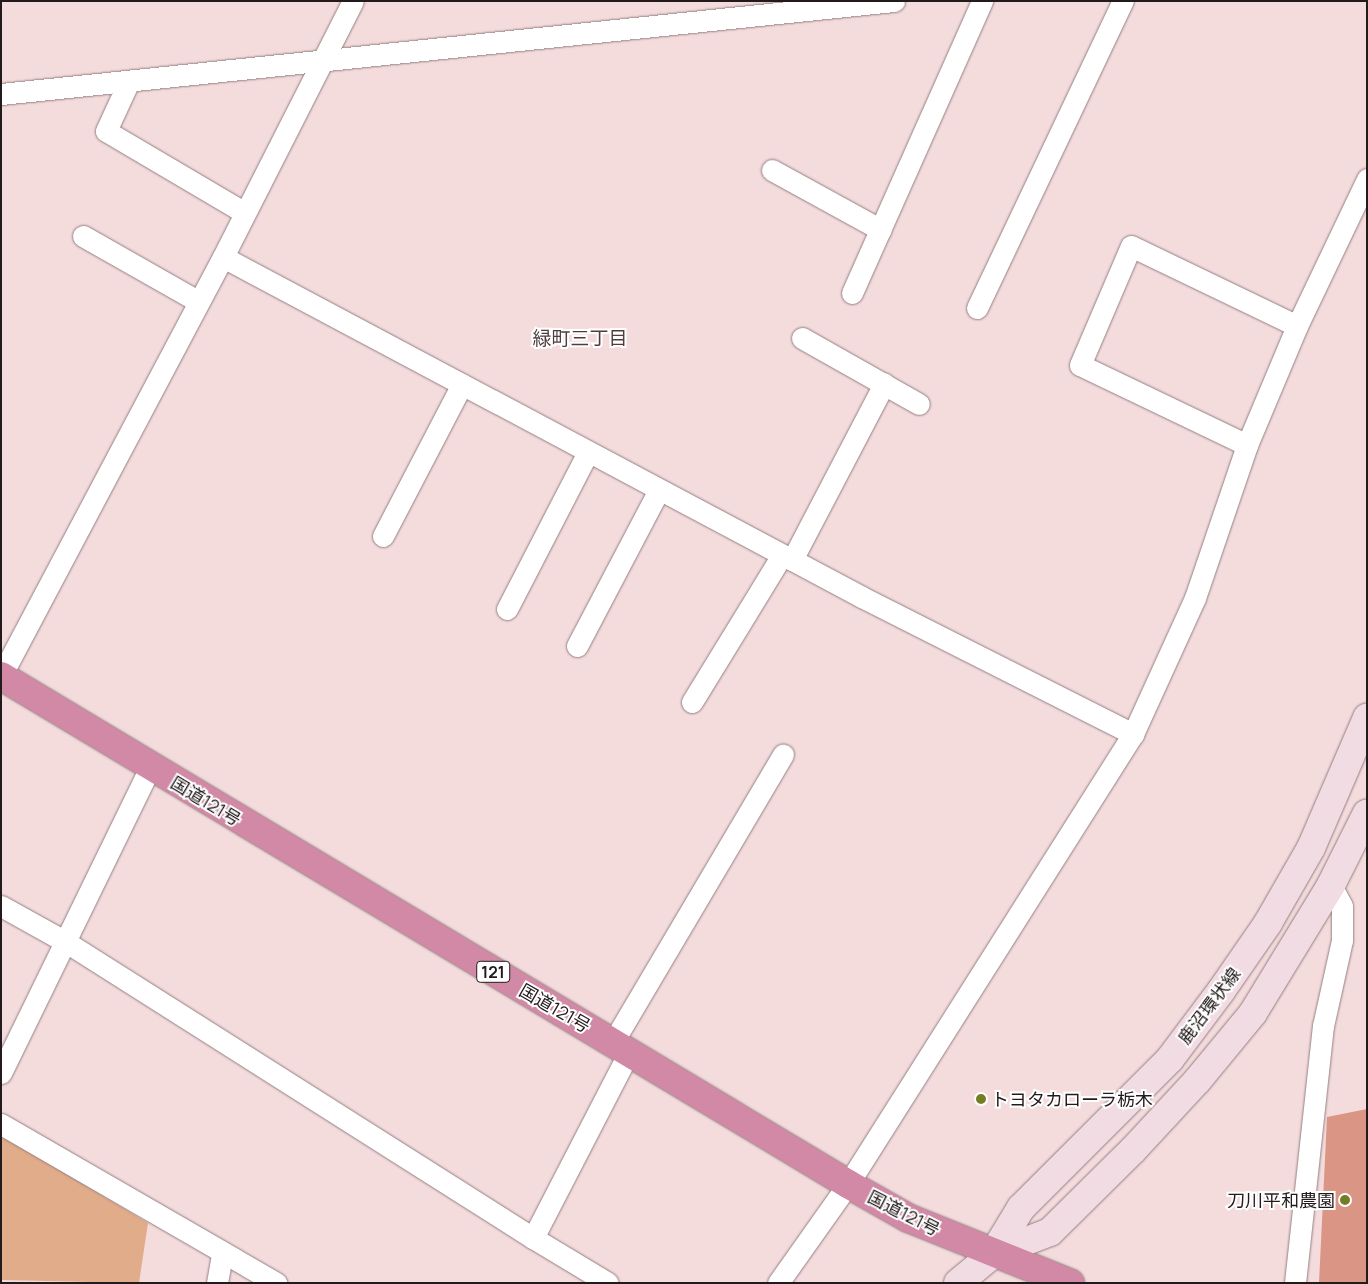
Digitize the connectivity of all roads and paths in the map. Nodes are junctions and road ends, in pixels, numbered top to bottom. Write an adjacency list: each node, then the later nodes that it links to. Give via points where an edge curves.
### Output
1 (894, 1): 5 (street)
2 (982, 1): 11 (street)
3 (1123, 1): 16 (street)
4 (345, 4): 5 (street)
5 (321, 61): 6 (street); 10 (street)
6 (129, 81): 7 (street); 10 (street, via 106,132)
7 (1, 94)
8 (772, 170): 11 (street)
9 (1367, 179): 17 (street)
10 (245, 214): 13 (street)
11 (881, 230): 14 (street)
12 (83, 236): 15 (street)
13 (224, 257): 15 (street); 19 (street)
14 (852, 293)
15 (200, 302): 29 (street)
16 (977, 308)
17 (1297, 326): 22 (street); 22 (street, via 1131,246 1080,365)
18 (802, 338): 20 (street)
19 (462, 384): 23 (street); 25 (street)
20 (884, 384): 21 (street); 26 (street)
21 (919, 404)
22 (1247, 446): 32 (street, via 1195,598)
23 (588, 452): 24 (street); 27 (street)
24 (659, 490): 26 (street); 28 (street)
25 (383, 536)
26 (787, 557): 30 (street); 32 (street)
27 (507, 609)
28 (577, 646)
29 (1, 676): 34 (highway, 国道121号 / 121)
30 (692, 702)
31 (1367, 718): 45 (main road, 鹿沼環状線, via 1312,848 1268,923 1221,992 1170,1059 1021,1208)
32 (1133, 734): 42 (street)
33 (783, 754): 39 (street)
34 (150, 768): 38 (street); 39 (highway, 国道121号 / 121)
35 (1367, 813): 36 (main road, 鹿沼環状線)
36 (1331, 885): 45 (main road, 鹿沼環状線, via 1252,1013 1197,1081 1050,1232); 52 (street, via 1342,906 1342,940 1324,1026)
37 (1, 906): 38 (street)
38 (66, 942): 40 (street); 43 (street)
39 (621, 1047): 42 (highway, 国道121号 / 121); 43 (street)
40 (1, 1073)
41 (1, 1124): 44 (street)
42 (848, 1184): 45 (highway, 国道121号 / 121, via 908,1218); 49 (street)
43 (533, 1238): 48 (street)
44 (222, 1254): 46 (street); 47 (street)
45 (993, 1254): 50 (main road, 鹿沼環状線); 51 (highway, 国道121号 / 121)
46 (217, 1283)
47 (276, 1283)
48 (608, 1283)
49 (778, 1283)
50 (958, 1283)
51 (1070, 1283)
52 (1295, 1283)

